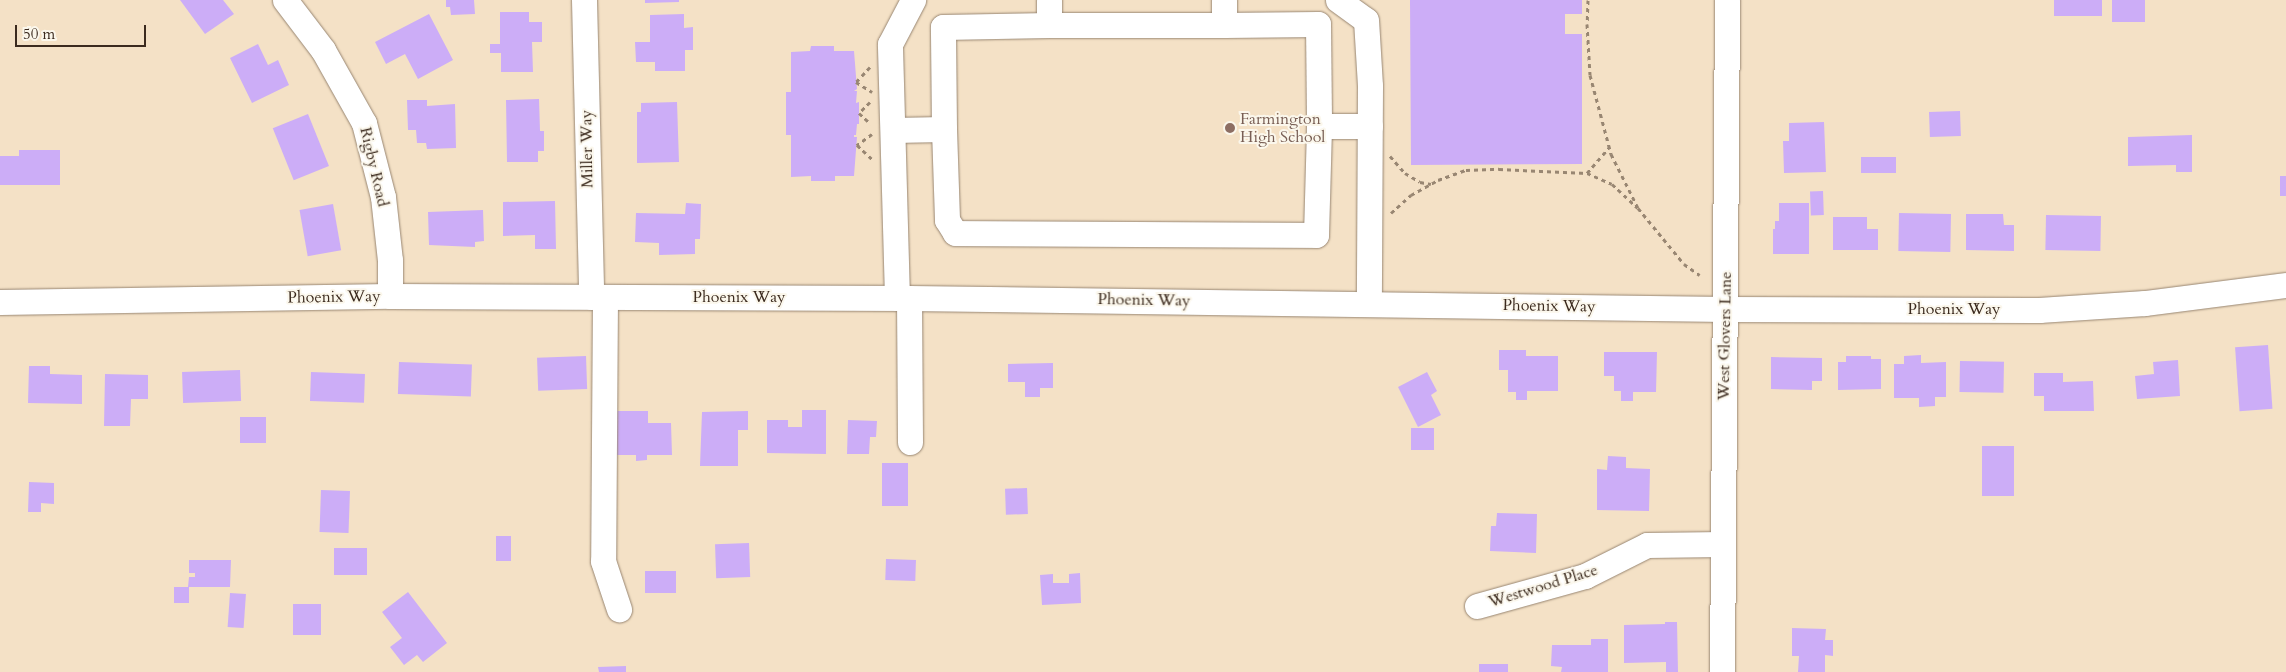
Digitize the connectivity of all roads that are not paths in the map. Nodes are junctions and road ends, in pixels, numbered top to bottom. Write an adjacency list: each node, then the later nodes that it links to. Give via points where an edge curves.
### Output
1 (284, 0): 15 (street, Rigby Road, via 323,50 364,123 383,197 390,260)
2 (584, 0): 16 (street, Miller Way)
3 (914, 0): 13 (street, via 890,44)
4 (1049, 0): 8 (street)
5 (1224, 0): 9 (street)
6 (1338, 0): 11 (street, via 1366,20)
7 (1727, 0): 20 (street, West Glovers Lane)
8 (1049, 25): 9 (street); 12 (street, via 942,27)
9 (1224, 25): 10 (street, via 1318,24)
10 (1318, 126): 11 (street); 12 (street, via 1316,235 955,234 947,220)
11 (1370, 126): 19 (street)
12 (944, 129): 13 (street)
13 (893, 130): 17 (street)
14 (2286, 285): 20 (street, Phoenix Way, via 2145,303 2039,310)
15 (390, 296): 16 (street, Phoenix Way); 18 (street, Phoenix Way)
16 (598, 297): 17 (street, Phoenix Way); 24 (street, Miller Way, via 603,561)
17 (903, 298): 19 (street, Phoenix Way); 21 (street)
18 (0, 302)
19 (1369, 303): 20 (street, Phoenix Way)
20 (1726, 309): 22 (street, West Glovers Lane)
21 (910, 442)
22 (1723, 544): 23 (street, Westwood Place, via 1647,546 1586,576); 25 (street, West Glovers Lane)
23 (1477, 606)
24 (619, 609)
25 (1722, 672)

